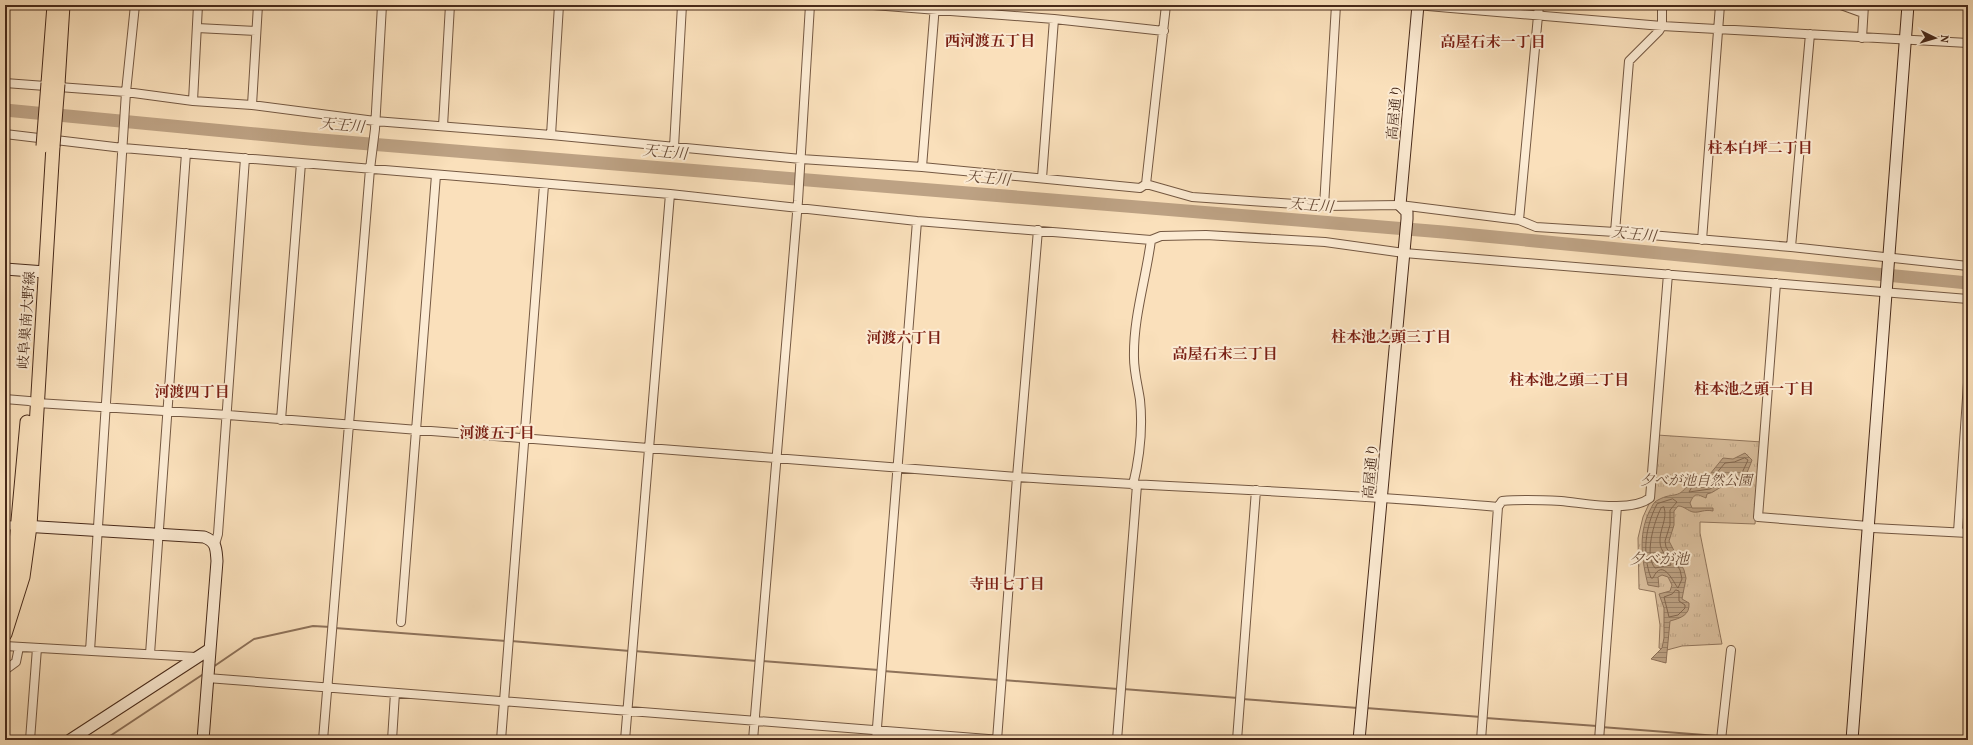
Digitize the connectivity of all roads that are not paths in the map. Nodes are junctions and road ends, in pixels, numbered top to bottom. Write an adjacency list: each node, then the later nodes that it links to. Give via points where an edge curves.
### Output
1 (54, 5): 34 (main road, 岐阜巣南大野線)
2 (63, 5): 34 (main road, 岐阜巣南大野線)
3 (135, 5): 35 (street)
4 (198, 5): 25 (street)
5 (258, 5): 27 (street)
6 (382, 5): 38 (street)
7 (450, 5): 39 (street)
8 (559, 5): 41 (street)
9 (682, 5): 43 (street)
10 (810, 5): 46 (street)
11 (873, 5): 20 (street)
12 (1166, 5): 28 (street)
13 (1336, 5): 57 (street)
14 (1417, 5): 22 (street); 56 (street, 高屋通り)
15 (1539, 5): 22 (street)
16 (1662, 5): 24 (street)
17 (1720, 5): 26 (street)
18 (1841, 5): 21 (street)
19 (1908, 5): 31 (street)
20 (934, 8): 23 (street); 49 (street)
21 (1864, 9): 30 (street)
22 (1538, 16): 24 (street); 58 (street)
23 (1054, 19): 28 (street); 51 (street)
24 (1662, 26): 26 (street); 61 (street, via 1629,61)
25 (197, 28): 27 (street); 36 (street)
26 (1719, 30): 29 (street); 63 (street)
27 (256, 31): 37 (street)
28 (1164, 31): 52 (street)
29 (1810, 34): 30 (street); 64 (street)
30 (1862, 38): 31 (street)
31 (1906, 40): 32 (street); 66 (street)
32 (1968, 43)
33 (5, 83): 35 (street)
34 (53, 83): 69 (main road, 岐阜巣南大野線, bridge)
35 (126, 92): 36 (street); 42 (street)
36 (193, 101): 37 (street)
37 (252, 105): 38 (street)
38 (375, 125): 39 (street); 48 (street)
39 (443, 126): 41 (street)
40 (5, 134): 42 (street)
41 (551, 135): 43 (street)
42 (123, 144): 44 (street); 77 (street)
43 (674, 147): 46 (street)
44 (186, 153): 45 (street); 78 (street)
45 (245, 158): 47 (street); 79 (street)
46 (800, 162): 49 (street); 55 (street)
47 (301, 163): 48 (street); 80 (street)
48 (370, 166): 50 (street); 81 (street)
49 (922, 167): 51 (street)
50 (436, 175): 53 (street); 82 (street)
51 (1042, 178): 52 (street, via 1140,188)
52 (1146, 184): 57 (street, via 1192,197)
53 (544, 185): 54 (street); 83 (street)
54 (670, 194): 55 (street); 84 (street)
55 (797, 205): 59 (street); 85 (street)
56 (1400, 205): 57 (street); 58 (street); 65 (street, 高屋通り, via 1407,212)
57 (1324, 206)
58 (1519, 220): 61 (street, via 1536,227)
59 (917, 221): 60 (street); 86 (street)
60 (1038, 230): 62 (street); 87 (street)
61 (1615, 232): 63 (street)
62 (1151, 240): 65 (street, via 1161,236 1206,235); 88 (street, via 1148,266 1138,305 1134,358 1142,442)
63 (1702, 240): 64 (street)
64 (1791, 247): 66 (street)
65 (1405, 249): 70 (street); 90 (street, 高屋通り)
66 (1889, 260): 67 (street); 72 (street)
67 (1968, 266)
68 (5, 269): 69 (street)
69 (42, 272): 76 (main road, 岐阜巣南大野線)
70 (1668, 274): 71 (street); 91 (street, via 1653,497 1644,502)
71 (1776, 283): 72 (street); 95 (street, via 1758,517)
72 (1886, 290): 73 (street); 95 (street)
73 (1968, 299)
74 (1968, 383): 97 (street)
75 (5, 399): 76 (street)
76 (33, 402): 77 (street); 94 (main road, 岐阜巣南大野線)
77 (105, 407): 78 (street); 96 (street)
78 (166, 411): 79 (street); 99 (street)
79 (228, 415): 80 (street); 100 (street)
80 (282, 420): 81 (street)
81 (349, 425): 82 (street); 114 (street)
82 (416, 430): 83 (street); 102 (street)
83 (525, 438): 84 (street); 116 (street)
84 (648, 448): 85 (street); 117 (street)
85 (775, 458): 86 (street); 118 (street)
86 (897, 468): 87 (street); 119 (street)
87 (1017, 477): 88 (street); 129 (street)
88 (1135, 485): 89 (street); 131 (street)
89 (1256, 490): 90 (street); 132 (street)
90 (1382, 498): 92 (street); 133 (street, 高屋通り)
91 (1617, 506): 92 (street, via 1520,499 1502,501); 135 (street)
92 (1498, 507): 134 (street)
93 (5, 525): 94 (street)
94 (24, 526): 96 (street); 101 (main road, 岐阜巣南大野線); 103 (main road, 岐阜巣南大野線, via 23,577)
95 (1868, 526): 97 (street); 137 (street)
96 (98, 530): 99 (street); 108 (street)
97 (1958, 532): 98 (street)
98 (1968, 533)
99 (159, 534): 100 (street, via 204,537); 110 (street)
100 (215, 544): 109 (street, via 217,561)
101 (5, 606)
102 (401, 622)
103 (5, 634)
104 (5, 646): 105 (street)
105 (19, 648): 106 (street); 112 (street, via 16,662)
106 (37, 648): 108 (street); 120 (street)
107 (1731, 650): 136 (street)
108 (90, 651): 110 (street)
109 (209, 653): 111 (street); 113 (street)
110 (150, 654): 111 (street)
111 (196, 657): 121 (street)
112 (5, 670)
113 (208, 678): 114 (street); 122 (street)
114 (327, 688): 115 (street); 123 (street)
115 (395, 693): 116 (street); 124 (street)
116 (503, 703): 117 (street); 125 (street)
117 (627, 712): 118 (street); 126 (street)
118 (754, 722): 119 (street); 127 (street)
119 (877, 731): 128 (street); 129 (street)
120 (30, 740)
121 (70, 740)
122 (202, 740)
123 (323, 740)
124 (392, 740)
125 (500, 740)
126 (625, 740)
127 (753, 740)
128 (876, 740)
129 (997, 740): 130 (street)
130 (1001, 740)
131 (1117, 740)
132 (1237, 740)
133 (1359, 740)
134 (1481, 740)
135 (1599, 740)
136 (1721, 740)
137 (1852, 740)

